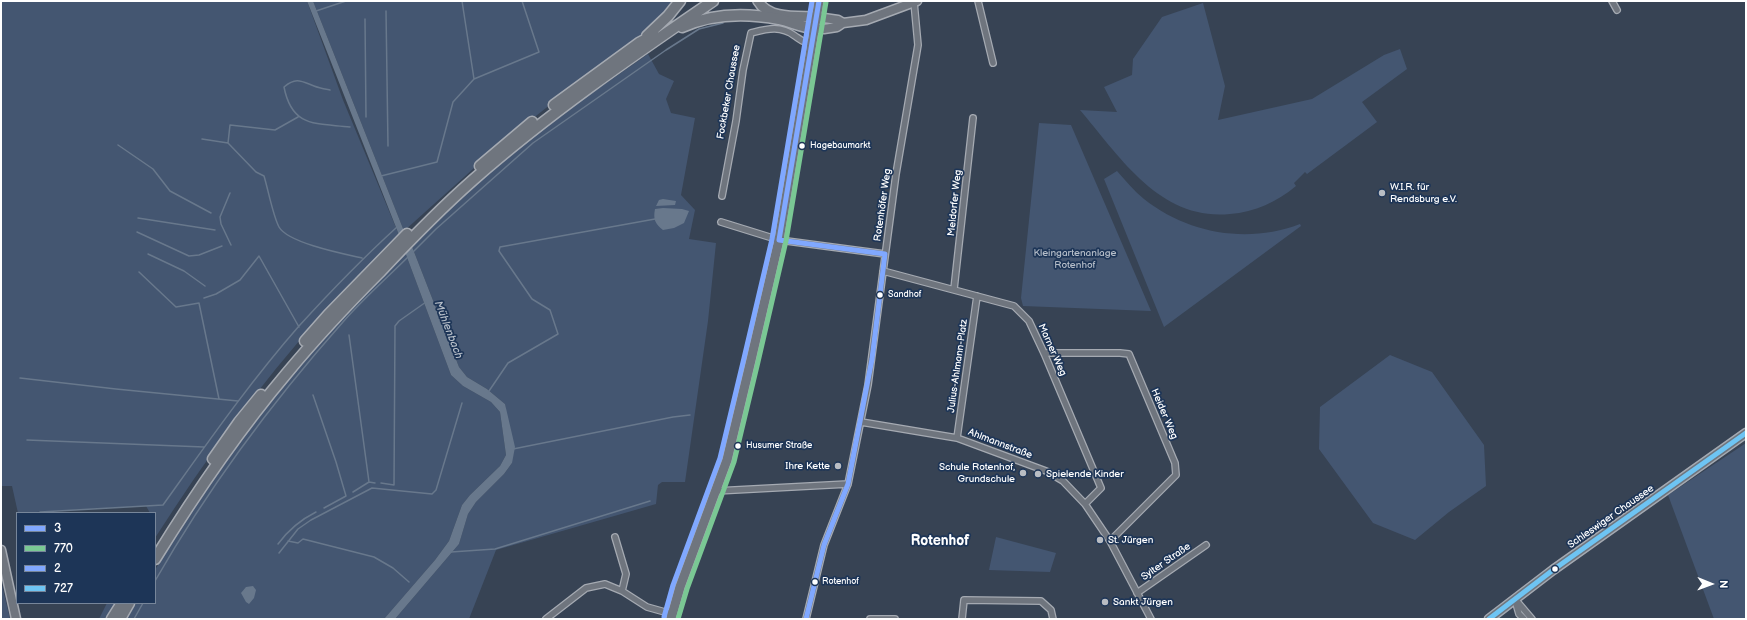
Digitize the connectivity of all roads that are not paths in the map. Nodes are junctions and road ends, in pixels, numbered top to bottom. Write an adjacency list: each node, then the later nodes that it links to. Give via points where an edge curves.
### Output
1 (680, 1): 13 (highway)
2 (712, 1): 13 (highway)
3 (758, 1): 9 (main road, via 763,8 777,14)
4 (819, 1): 9 (main road)
5 (978, 1): 14 (street)
6 (1612, 1): 8 (street)
7 (916, 2): 10 (main road, via 866,20); 20 (street, Rotenhöfer Weg, via 918,45)
8 (1616, 10)
9 (817, 17): 10 (main road); 11 (main road)
10 (843, 23): 11 (main road, via 837,27)
11 (815, 29): 12 (main road); 13 (highway, via 780,20 727,15 687,25)
12 (812, 43): 16 (street, Fockbeker Chaussee, via 801,41 781,29 770,28 751,33); 18 (main road)
13 (642, 46): 19 (highway, via 564,98 510,140)
14 (993, 63)
15 (973, 118): 22 (street, Meldorfer Weg)
16 (722, 196)
17 (721, 222): 18 (street)
18 (779, 240): 20 (street); 29 (main road, via 728,453)
19 (399, 246): 33 (highway, via 328,315 282,368 239,422); 36 (highway, via 287,373 243,428 198,491)
20 (885, 254): 21 (street, Rotenhöfer Weg)
21 (883, 271): 22 (street, Marner Weg); 25 (street, Rotenhöfer Weg, via 872,358)
22 (954, 289): 23 (street, Marner Weg)
23 (977, 296): 24 (street, Marner Weg, via 1014,306 1029,321); 27 (street, Julius-Ahlmann-Platz)
24 (1044, 353): 30 (street, Marner Weg, via 1101,488); 32 (street, Heider Weg, via 1129,354 1175,462 1176,475)
25 (860, 422): 27 (street, Ahlmannstraße); 28 (street, Rotenhöfer Weg)
26 (1746, 433): 39 (main road, Schleswiger Chaussee, via 1553,570)
27 (958, 438): 30 (street, Ahlmannstraße, via 1046,471 1063,481)
28 (848, 484): 29 (street); 47 (street, Rotenhöfer Weg, via 824,545)
29 (716, 491): 42 (main road)
30 (1085, 504): 32 (street, Ahlmannstraße)
31 (614, 537): 37 (street, via 626,574)
32 (1110, 541): 38 (street, Ahlmannstraße)
33 (156, 544)
34 (1206, 545): 38 (street, Sylter Straße)
35 (1, 550): 43 (main road)
36 (156, 557)
37 (622, 591): 42 (street, via 647,607); 46 (street, via 605,584 586,588)
38 (1137, 593): 52 (street, Ahlmannstraße)
39 (1515, 600): 53 (main road, Schleswiger Chaussee); 54 (street, via 1519,614); 55 (street)
40 (121, 604): 44 (highway)
41 (128, 604): 45 (highway)
42 (671, 617)
43 (16, 619)
44 (112, 619)
45 (120, 619)
46 (546, 619)
47 (806, 619)
48 (870, 619): 49 (street)
49 (895, 619)
50 (962, 619): 51 (street, via 964,600 1041,601 1051,610)
51 (1053, 619)
52 (1151, 619)
53 (1489, 619)
54 (1524, 619)
55 (1532, 619)

